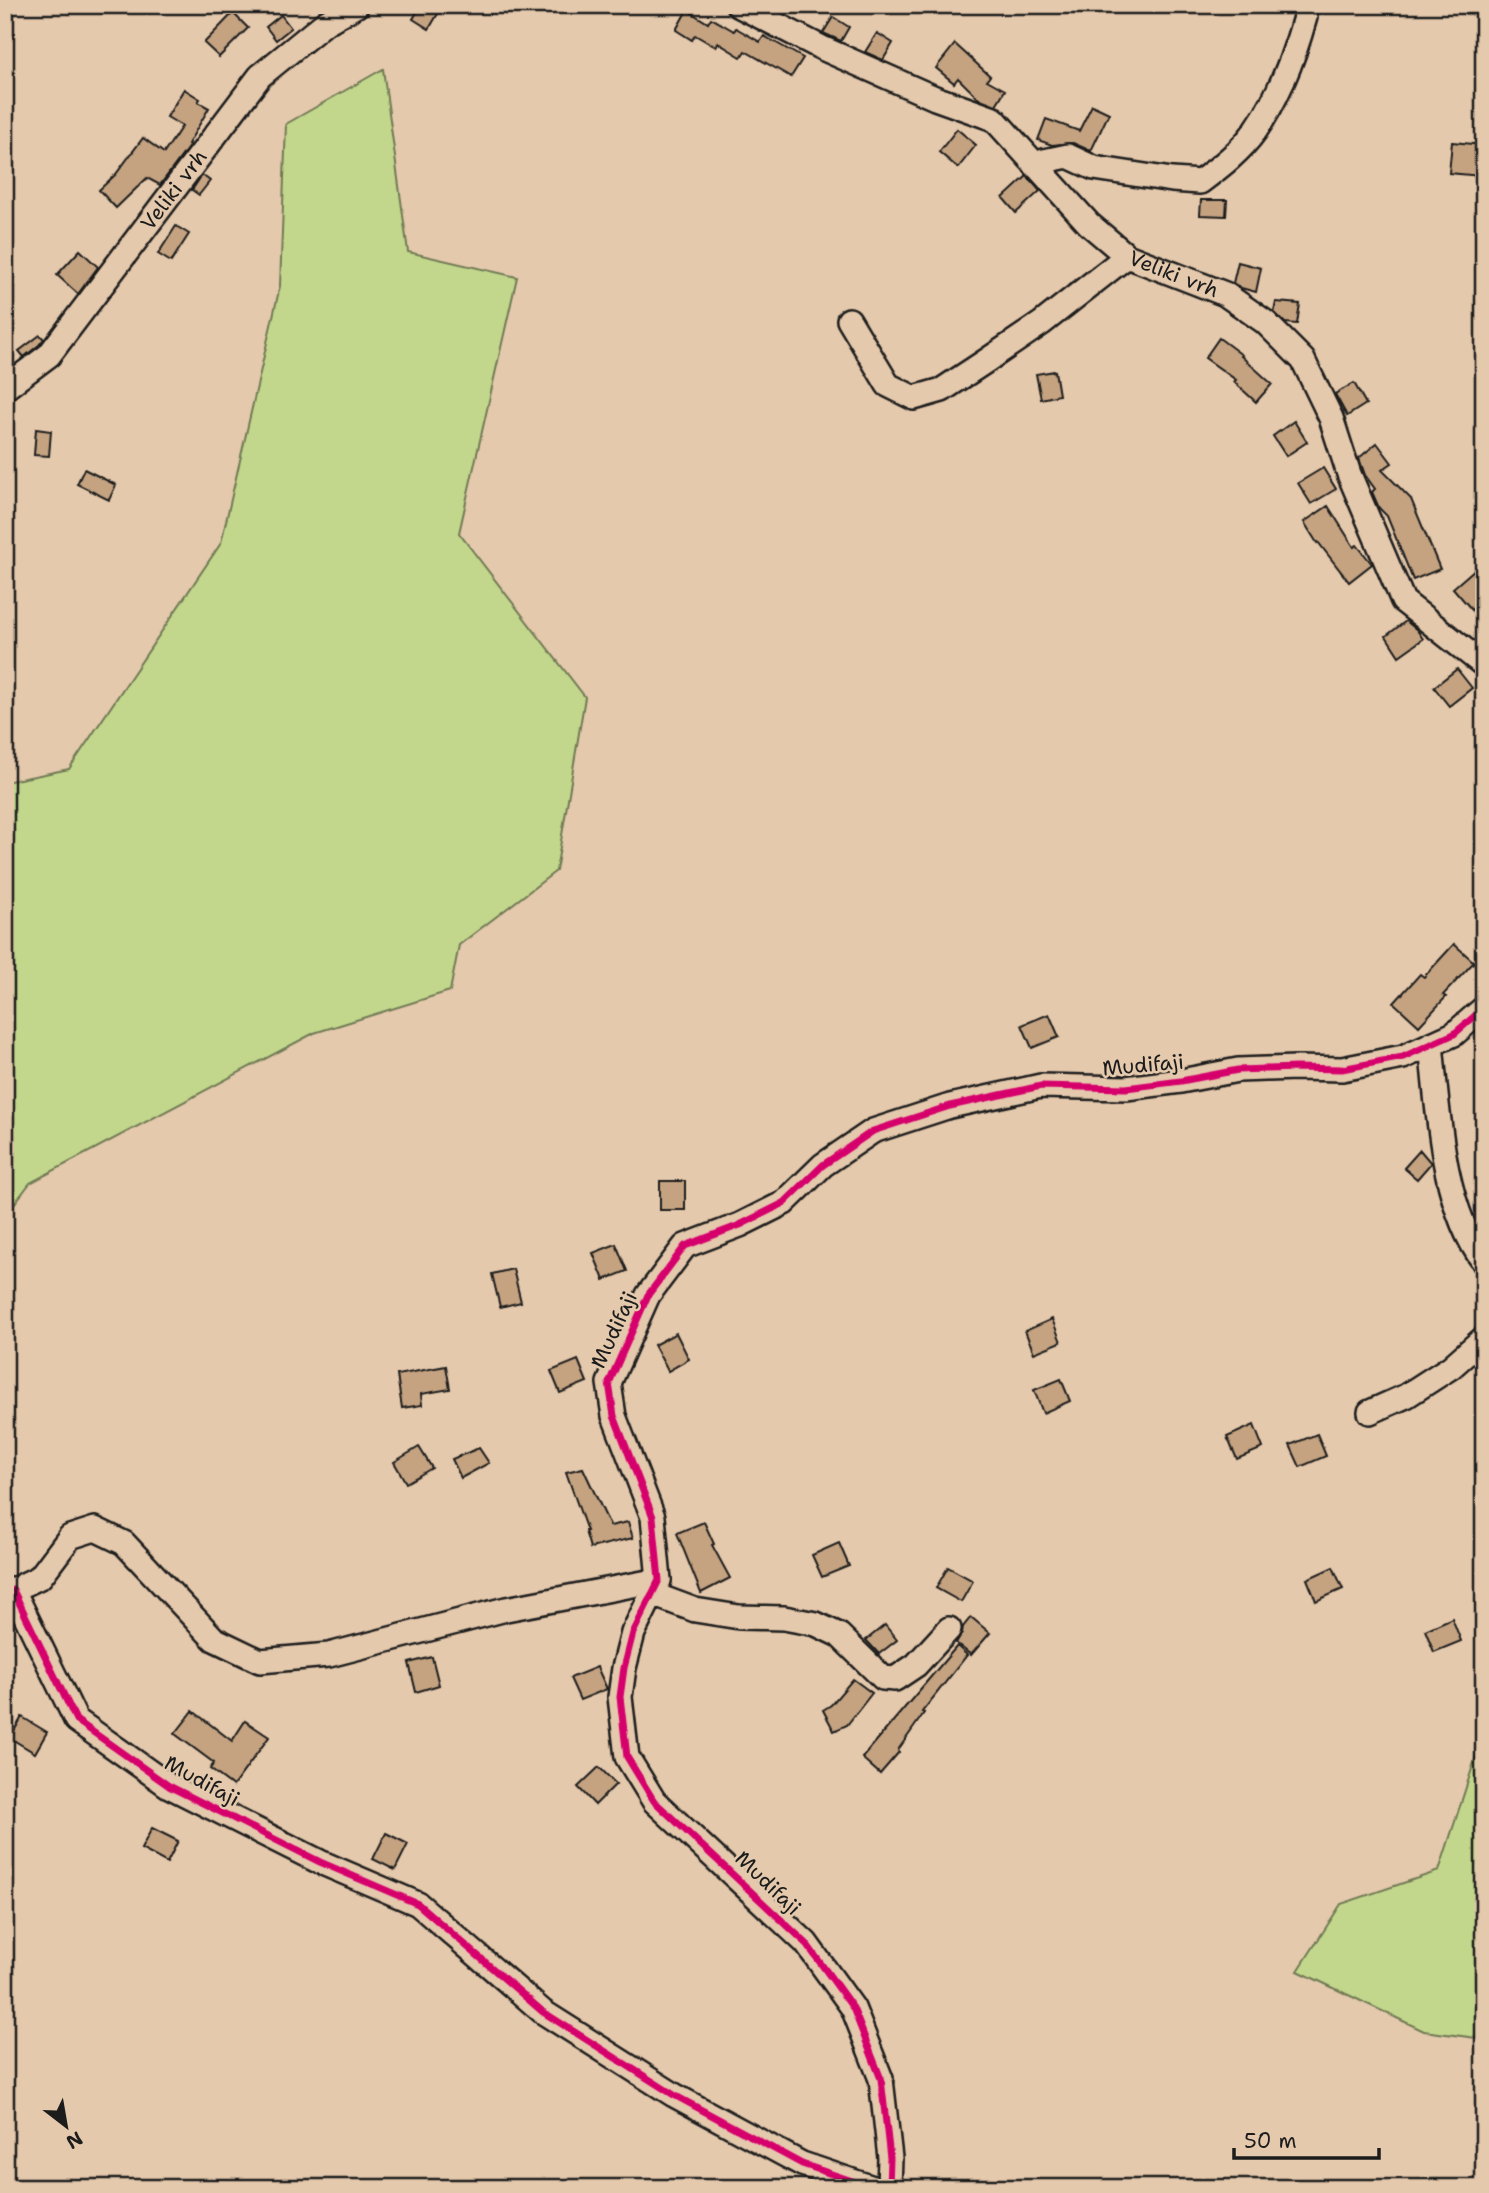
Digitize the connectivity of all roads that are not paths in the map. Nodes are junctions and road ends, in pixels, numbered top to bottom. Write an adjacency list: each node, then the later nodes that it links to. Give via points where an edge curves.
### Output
1 (357, 5): 7 (street, Veliki vrh, via 325,23 260,76 50,355)
2 (738, 5): 4 (street, Veliki vrh, via 822,48 994,119)
3 (1305, 17): 4 (street, via 1277,94 1255,131 1200,182 1094,168 1068,156)
4 (1037, 166): 5 (street, Veliki vrh, via 1089,224)
5 (1127, 256): 6 (street, via 975,369 942,390 914,398 888,385); 8 (street, Veliki vrh, via 1225,294 1265,322 1303,360 1331,418 1349,474 1403,601)
6 (849, 320)
7 (5, 388)
8 (1484, 665)
9 (1484, 1008): 10 (street, Mudifaji, via 1454,1034)
10 (1431, 1044): 11 (street, via 1450,1188 1474,1249); 14 (street, Mudifaji, via 1403,1057 1342,1069 1238,1070 1126,1088 1041,1086 950,1107 873,1131 823,1166 784,1203 685,1246 648,1295 609,1383 614,1416 653,1517)
11 (1484, 1262)
12 (1484, 1338): 13 (street, via 1451,1367)
13 (1370, 1412)
14 (655, 1587): 15 (street, Mudifaji, via 506,1609 329,1655 260,1661 214,1639 124,1543 95,1529 70,1537 40,1577); 16 (street, Mudifaji, via 695,1609 816,1624 839,1635 883,1678 894,1679 916,1665); 18 (street, Mudifaji, via 633,1633 624,1668 620,1697 627,1756 654,1801 806,1943 853,2008 881,2079)
15 (9, 1589): 17 (street, Mudifaji, via 76,1720 169,1786 320,1862 418,1904 543,2012 674,2095 802,2164)
16 (949, 1629)
17 (873, 2188)
18 (889, 2188)

